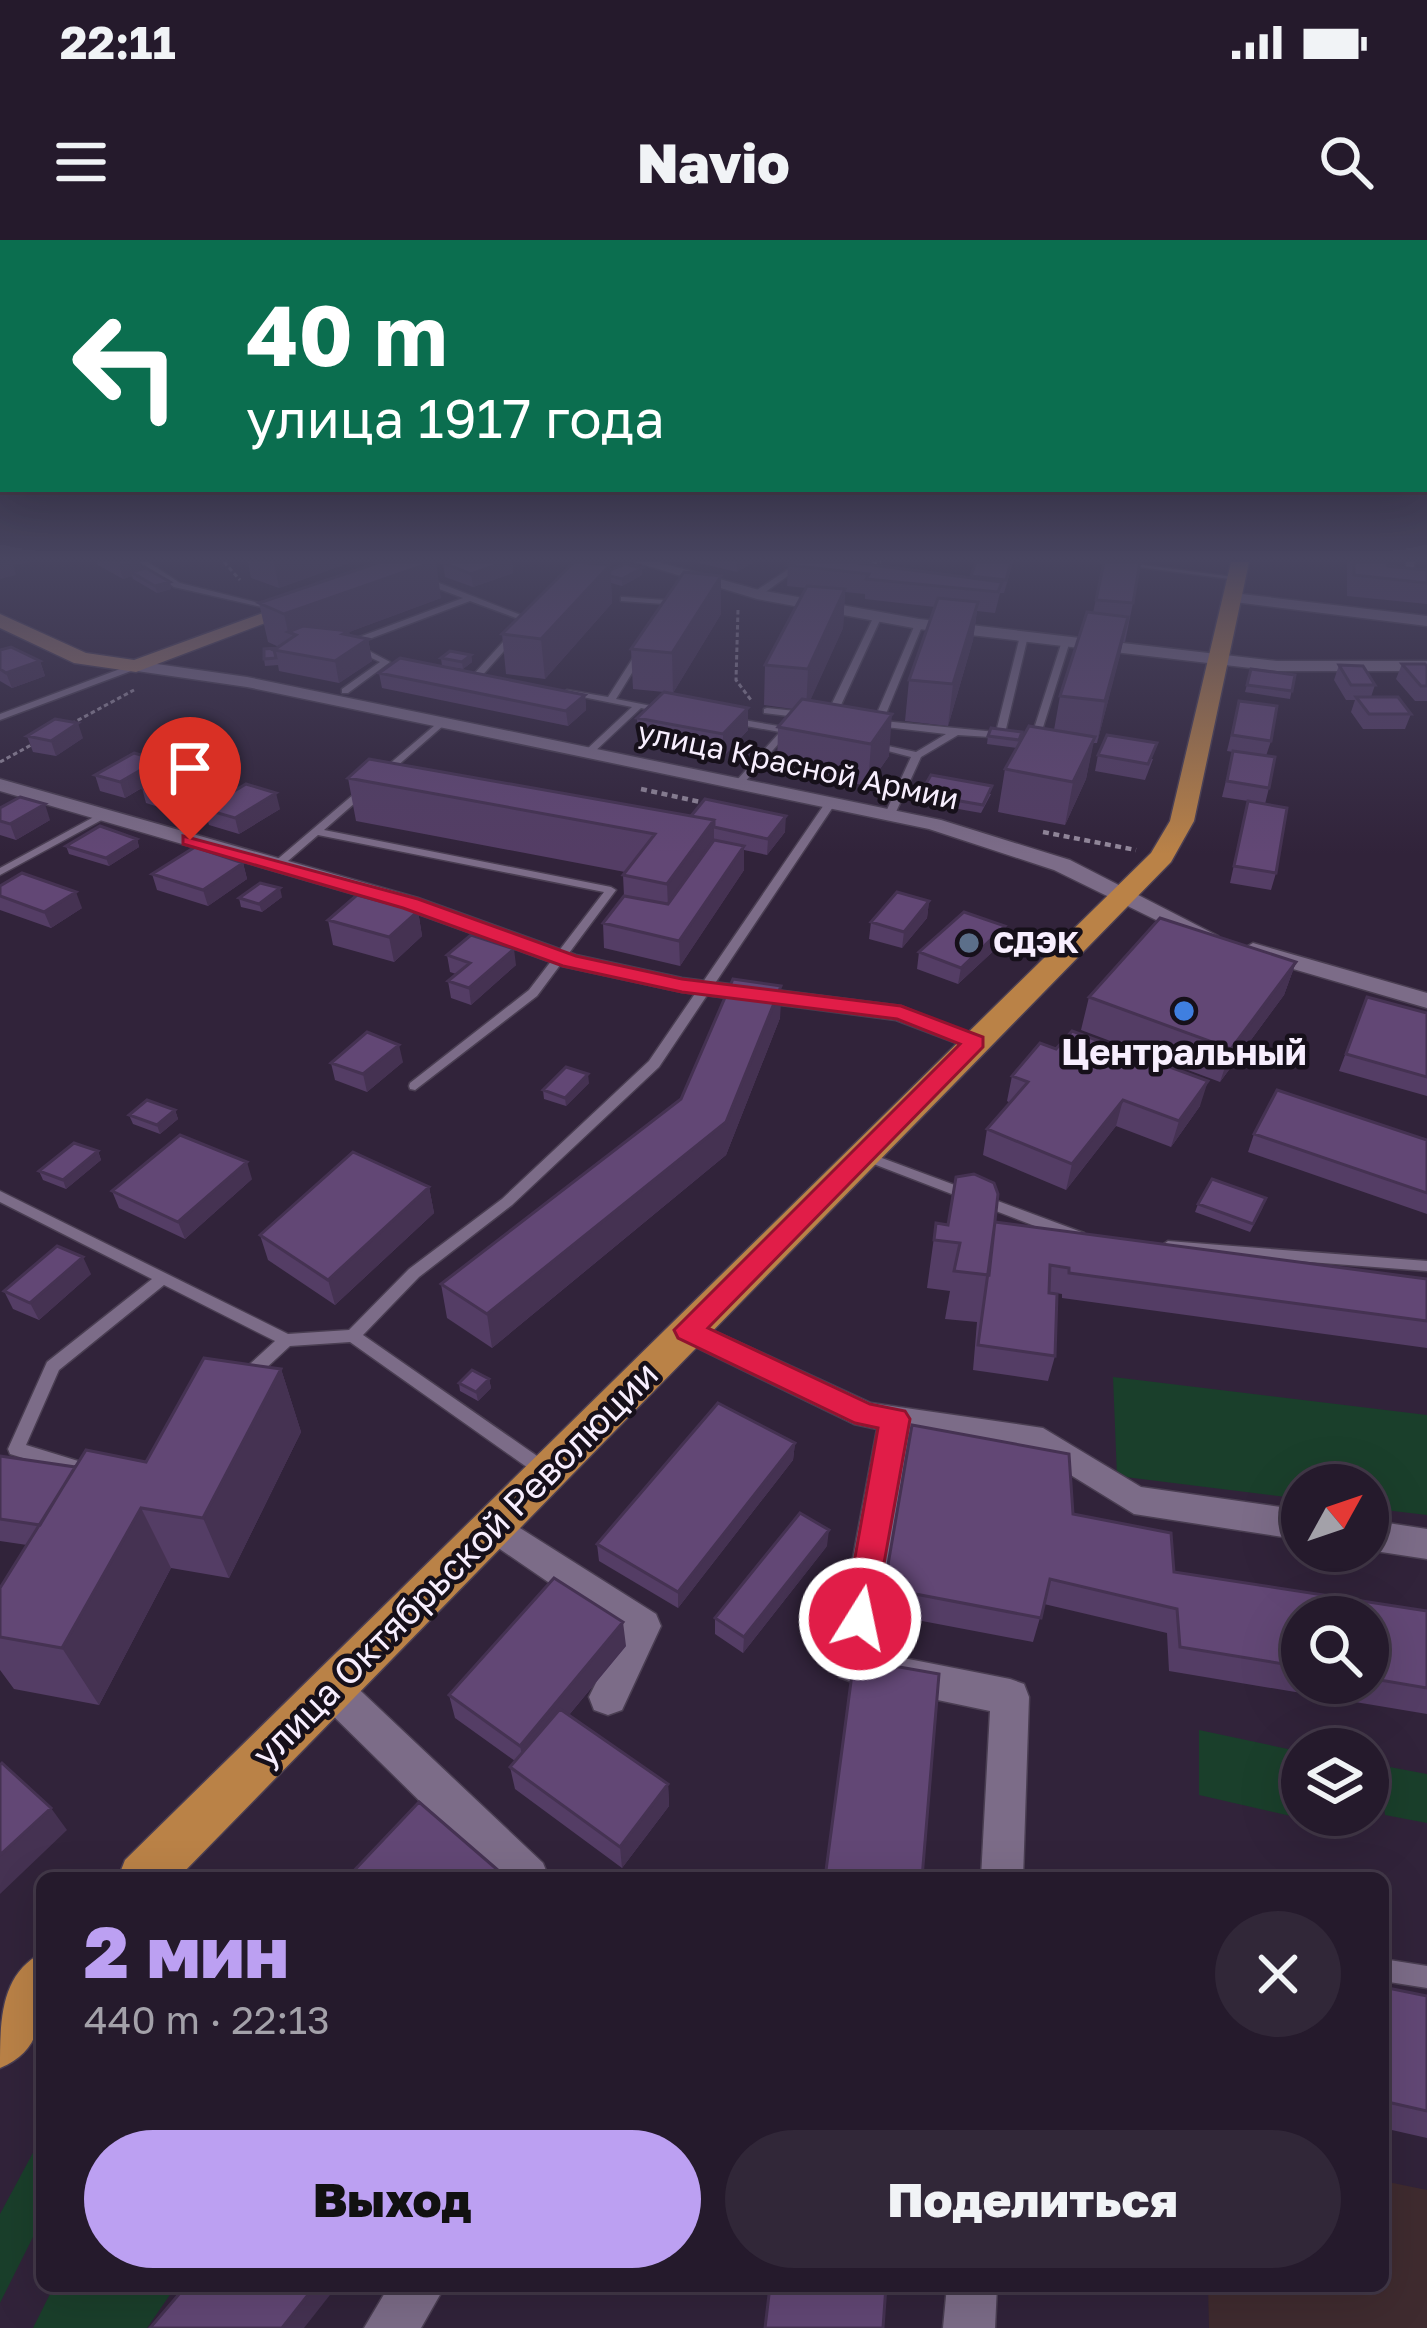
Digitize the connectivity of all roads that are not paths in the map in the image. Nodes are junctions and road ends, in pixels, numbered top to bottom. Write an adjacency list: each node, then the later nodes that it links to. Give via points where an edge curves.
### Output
1 (84, 659): 13 (main road, улица Красной Армии)
2 (154, 659): 13 (main road)
3 (381, 659): 12 (lane)
4 (491, 659): 17 (lane)
5 (636, 659): 21 (lane)
6 (858, 659): 26 (lane)
7 (904, 659): 29 (lane)
8 (1018, 659): 33 (lane)
9 (1060, 659): 33 (lane, via 1036,738)
10 (1213, 659): 11 (street)
11 (1217, 660): 15 (street); 45 (main road, улица Октябрьской Революции, via 1182,821 1162,857)
12 (386, 662): 14 (lane); 20 (lane)
13 (136, 666): 25 (lane); 28 (street, улица Красной Армии)
14 (409, 666)
15 (1427, 666)
16 (453, 674): 17 (lane)
17 (476, 677): 18 (lane)
18 (498, 681)
19 (543, 689): 21 (lane)
20 (345, 691)
21 (610, 700): 22 (lane)
22 (638, 705): 24 (lane); 35 (lane)
23 (766, 711): 26 (lane)
24 (680, 712)
25 (0, 717)
26 (830, 718): 29 (lane); 30 (lane)
27 (721, 719): 30 (lane)
28 (441, 723): 35 (street, улица Красной Армии); 42 (lane)
29 (877, 723): 31 (lane)
30 (782, 729): 32 (lane); 37 (lane)
31 (956, 732): 33 (lane); 36 (lane)
32 (805, 733)
33 (1000, 733)
34 (850, 742): 36 (lane)
35 (589, 752): 37 (street, улица Красной Армии)
36 (917, 754): 40 (lane)
37 (740, 782): 39 (street, улица Красной Армии)
38 (0, 785): 41 (street)
39 (832, 801): 40 (street, улица Красной Армии); 47 (lane)
40 (890, 814): 45 (street, улица Красной Армии, via 1062,865)
41 (104, 815): 43 (street); 44 (lane)
42 (315, 831): 43 (lane); 46 (lane, via 611,890)
43 (277, 865): 46 (street)
44 (0, 872)
45 (1122, 897): 48 (street, улица Красной Армии, via 1196,933); 49 (main road, улица Октябрьской Революции)
46 (564, 959): 47 (street); 50 (lane)
47 (706, 988): 49 (street, via 901,1013); 58 (lane, via 621,1097 507,1202 414,1273)
48 (1427, 1001)
49 (975, 1042): 51 (main road, улица Октябрьской Революции)
50 (415, 1086)
51 (863, 1155): 53 (lane); 57 (main road, улица Октябрьской Революции)
52 (0, 1196): 56 (lane)
53 (1106, 1241)
54 (1152, 1244): 55 (lane)
55 (1427, 1266)
56 (164, 1278): 59 (lane); 63 (lane, via 53,1366 16,1449)
57 (688, 1330): 61 (street, via 866,1415); 62 (main road, улица Октябрьской Революции)
58 (353, 1336): 59 (lane); 62 (lane)
59 (286, 1340): 60 (lane)
60 (234, 1388)
61 (895, 1419): 64 (street, via 1043,1441 1135,1500); 72 (street, via 852,1665 1010,1697)
62 (547, 1472): 65 (main road, улица Октябрьской Революции)
63 (112, 1478)
64 (1281, 1523)
65 (493, 1526): 68 (main road, улица Октябрьской Революции); 69 (street, via 643,1626)
66 (1389, 1538): 67 (street)
67 (1427, 1544)
68 (332, 1689): 70 (main road, улица Октябрьской Революции); 71 (street)
69 (608, 1697)
70 (149, 1872)
71 (522, 1872)
72 (1002, 1872)
73 (1389, 1971): 74 (lane)
74 (1427, 1977)
75 (36, 1989): 76 (main road)
76 (0, 2041)
77 (416, 2292): 79 (street)
78 (972, 2292): 80 (street)
79 (390, 2328)
80 (969, 2328)

